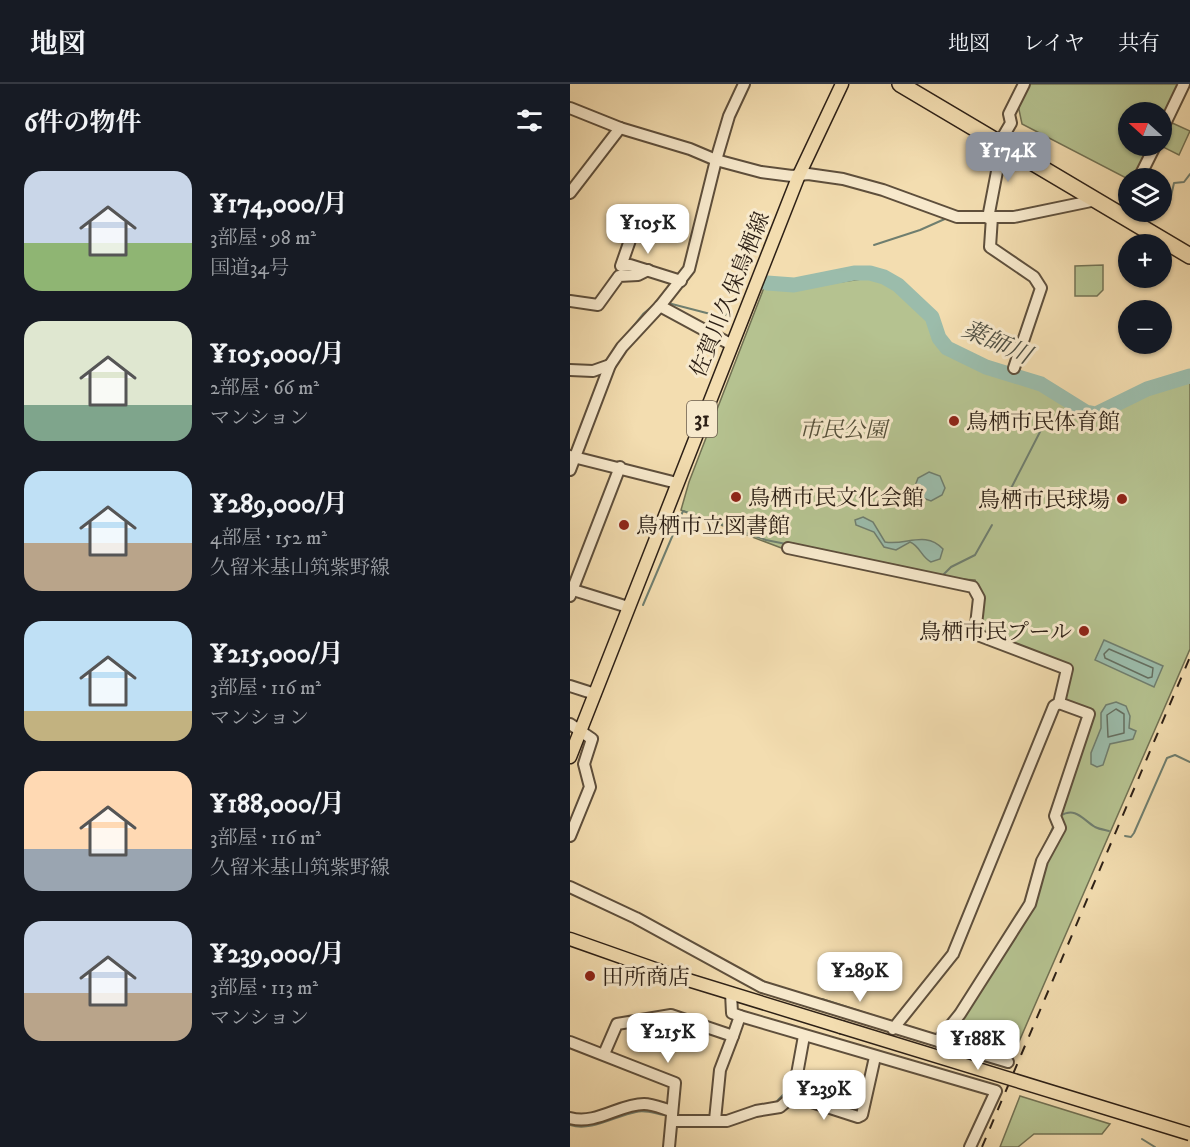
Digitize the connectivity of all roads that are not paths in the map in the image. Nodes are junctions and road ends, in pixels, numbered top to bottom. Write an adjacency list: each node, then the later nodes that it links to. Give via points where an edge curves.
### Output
1 (744, 84): 10 (street, via 729,116)
2 (842, 84): 11 (main road, 佐賀川久保鳥栖線 / 31)
3 (900, 84): 9 (highway)
4 (1024, 84): 9 (street, via 1009,114 1011,123)
5 (1184, 84): 7 (street)
6 (570, 108): 8 (street)
7 (1172, 109)
8 (620, 128): 10 (street); 12 (street)
9 (1003, 145): 13 (highway); 14 (street)
10 (716, 160): 11 (street, via 761,172); 18 (street, via 689,269)
11 (799, 175): 14 (street, via 853,182 957,217); 21 (main road, 佐賀川久保鳥栖線 / 31)
12 (570, 193)
13 (1096, 200): 14 (street, via 1024,216); 16 (highway)
14 (990, 218): 23 (street, via 990,246 1034,277 1041,288)
15 (637, 220): 17 (street, via 621,266)
16 (1190, 256)
17 (648, 270): 18 (street); 19 (street, via 619,276 598,305)
18 (681, 281): 20 (street)
19 (570, 301)
20 (664, 301): 21 (street); 22 (street)
21 (732, 345): 28 (main road, 佐賀川久保鳥栖線 / 31)
22 (610, 366): 24 (street, via 593,371); 25 (street)
23 (1014, 368)
24 (570, 370)
25 (573, 455): 26 (street); 27 (street)
26 (620, 467): 28 (street); 30 (street)
27 (570, 470)
28 (677, 483): 31 (main road, 佐賀川久保鳥栖線 / 31)
29 (788, 548): 34 (street, via 973,587 979,598 975,634 1066,669)
30 (571, 592): 31 (street)
31 (628, 607): 33 (main road, 佐賀川久保鳥栖線 / 31)
32 (570, 686): 33 (street)
33 (595, 694): 35 (main road, 佐賀川久保鳥栖線 / 31)
34 (1059, 703): 44 (street, via 1054,706 953,954); 47 (street, via 1089,714 1055,816 1060,828 1042,861 1030,904 960,1014)
35 (575, 728): 36 (main road, 佐賀川久保鳥栖線 / 31); 37 (street, via 592,739 585,764 590,787)
36 (570, 757)
37 (570, 836)
38 (570, 887): 40 (street, via 636,918)
39 (570, 939): 41 (main road)
40 (754, 983): 42 (street); 44 (street)
41 (731, 993): 42 (main road); 43 (street, via 732,1012)
42 (748, 999): 56 (main road, bridge)
43 (740, 1016): 45 (street); 46 (street)
44 (893, 1029): 47 (street)
45 (733, 1036): 49 (street, via 667,1015 617,1024); 54 (street, via 720,1070)
46 (804, 1036): 50 (street); 52 (street)
47 (938, 1041): 51 (street)
48 (570, 1042): 49 (street)
49 (604, 1054): 53 (street, via 675,1083)
50 (875, 1057): 52 (street, via 862,1115 858,1117); 58 (street, via 996,1091)
51 (1008, 1062)
52 (793, 1096): 54 (street, via 780,1107 727,1121)
53 (672, 1116): 54 (street); 55 (street, via 646,1104 602,1116); 57 (street)
54 (715, 1117)
55 (570, 1118)
56 (1190, 1134)
57 (669, 1147)
58 (970, 1147)

